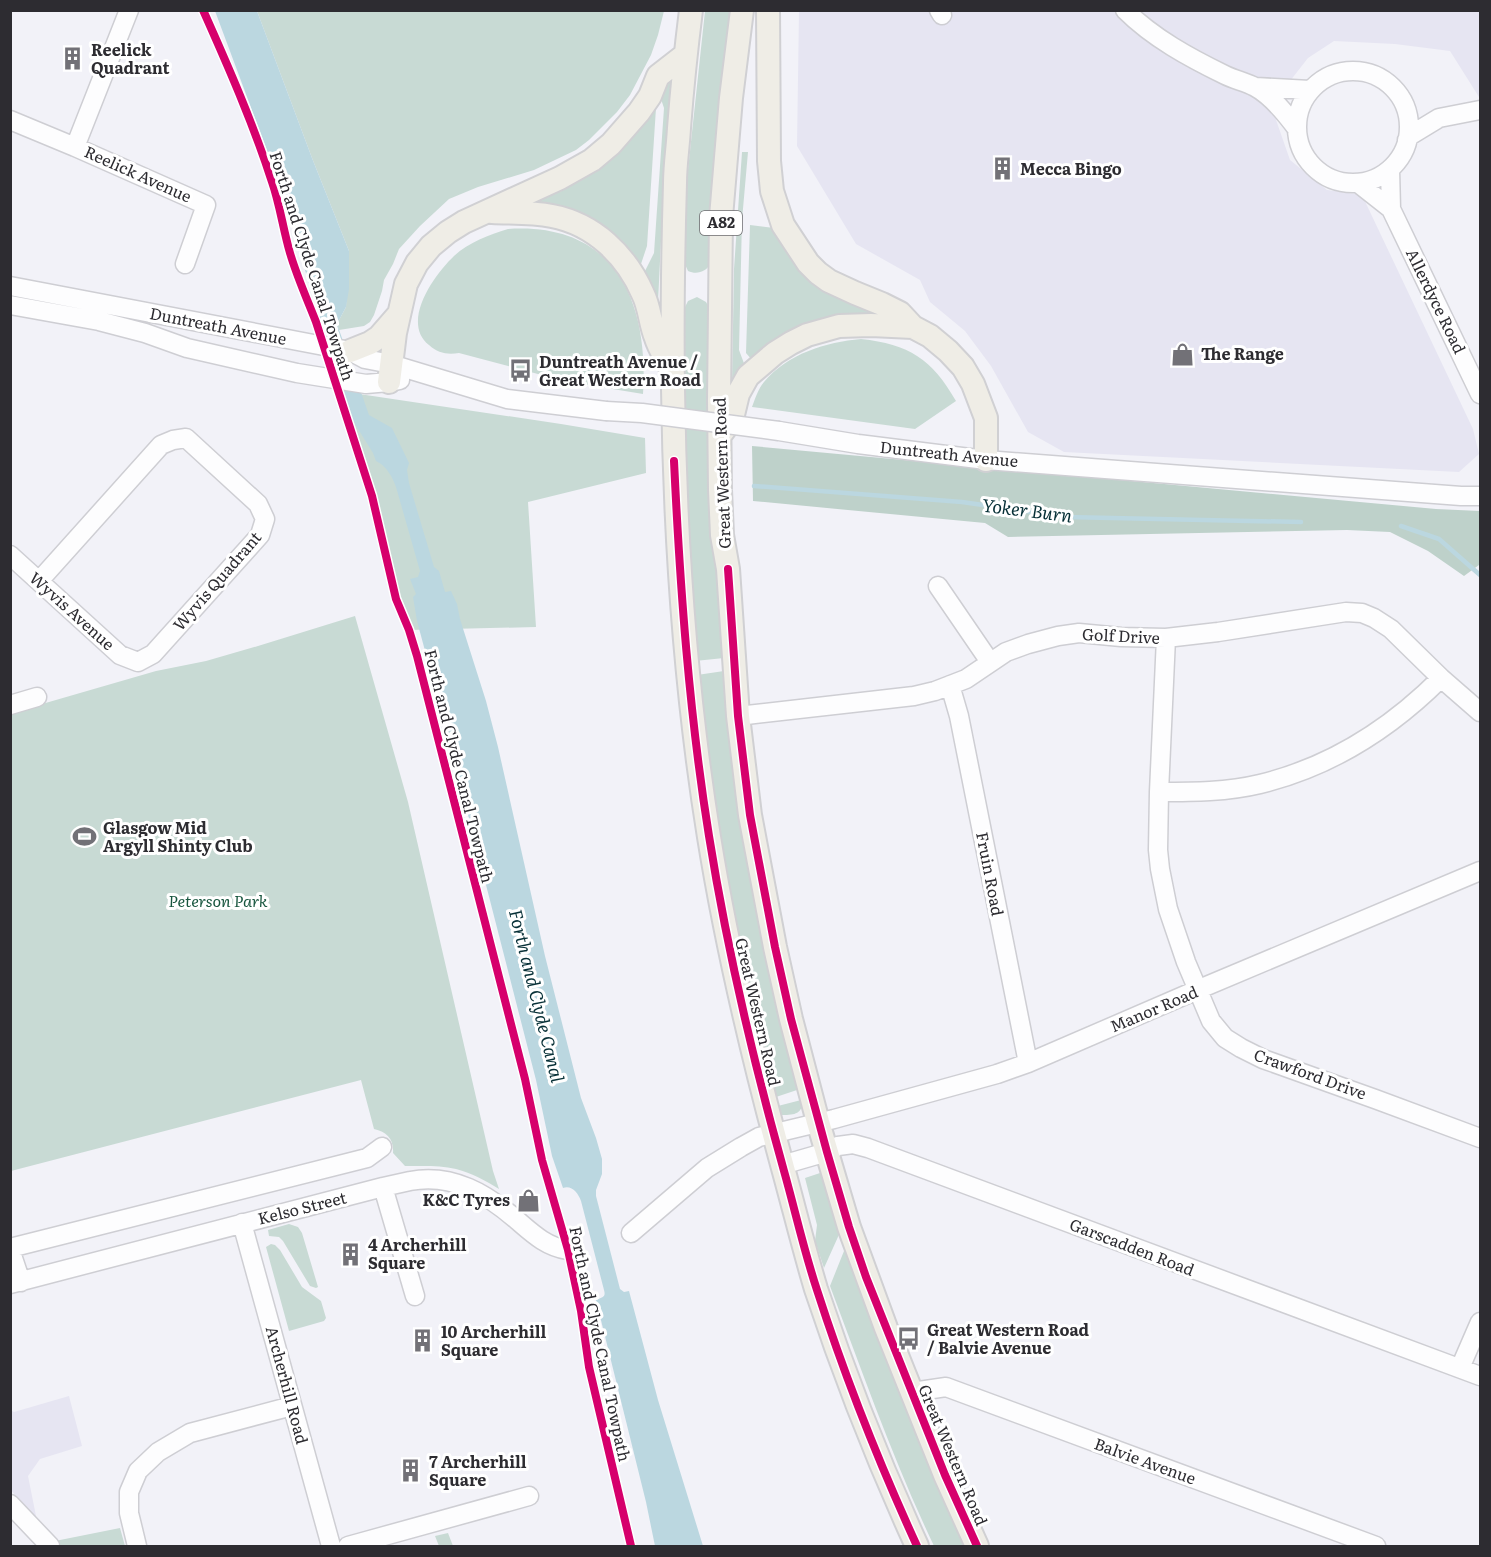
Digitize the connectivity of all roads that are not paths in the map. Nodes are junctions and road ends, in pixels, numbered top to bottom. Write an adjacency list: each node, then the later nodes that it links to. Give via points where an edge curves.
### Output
1 (129, 10): 15 (street)
2 (691, 10): 6 (main road, Great Western Road)
3 (742, 10): 29 (main road, Great Western Road / A82, via 721,217)
4 (768, 10): 24 (main road, via 772,192 783,225 818,273 900,313)
5 (1125, 10): 7 (street, Allerdyce Road, via 1184,54)
6 (685, 55): 19 (main road, via 658,76 639,112 592,160); 26 (main road, Great Western Road, via 675,180)
7 (1256, 87): 8 (street, Allerdyce Road); 13 (street, Allerdyce Road)
8 (1310, 90): 9 (street, via 1328,76 1350,71 1372,74); 13 (street, via 1298,113)
9 (1399, 96): 11 (street); 14 (street, via 1409,121)
10 (1480, 110): 11 (street)
11 (1439, 118): 14 (street)
12 (10, 120): 15 (street, Reelick Avenue)
13 (1297, 129): 17 (street, Allerdyce Road, via 1304,155 1316,169 1339,182)
14 (1407, 140): 16 (street)
15 (75, 147): 20 (street, Reelick Avenue, via 207,205)
16 (1390, 169): 17 (street); 18 (street, Allerdyce Road)
17 (1358, 183): 18 (street, Allerdyce Road)
18 (1391, 209): 28 (street, Allerdyce Road)
19 (484, 212): 23 (main road, via 448,232 417,263 406,284); 26 (main road, via 568,219 604,241 634,275 656,338)
20 (185, 264)
21 (10, 286): 25 (street, Duntreath Avenue)
22 (10, 305): 27 (street, Duntreath Avenue, via 99,321 187,348 297,373)
23 (399, 313): 25 (main road); 27 (main road)
24 (913, 327): 29 (main road, via 839,326 790,343 748,376 738,394 732,419); 30 (main road, via 948,351 973,384 986,418)
25 (358, 355): 27 (street, Duntreath Avenue)
26 (673, 372): 51 (main road, Great Western Road, via 681,600 702,786 730,953)
27 (382, 377): 30 (street, Duntreath Avenue, bridge, via 423,375 507,399)
28 (1480, 394)
29 (719, 436): 45 (main road, Great Western Road / A82, via 722,535)
30 (986, 460): 32 (street, Duntreath Avenue)
31 (1480, 484): 32 (street)
32 (1461, 496): 33 (street, Duntreath Avenue)
33 (1480, 496)
34 (10, 555): 35 (street, Wyvis Avenue)
35 (39, 581): 38 (street, Wyvis Avenue, via 120,655); 38 (street, Wyvis Quadrant, via 161,445 186,438 258,504 265,519 261,536 153,654)
36 (938, 586): 39 (street)
37 (1166, 639): 39 (street, Golf Drive, via 1079,633 1006,652); 40 (street, Golf Drive, via 1346,612 1362,614 1391,629); 46 (street, Crawford Drive)
38 (138, 662)
39 (990, 662): 41 (street, Golf Drive)
40 (1441, 678): 44 (street, Golf Drive); 46 (street, via 1396,719 1318,764 1260,784 1201,792)
41 (950, 685): 45 (street, Golf Drive, via 914,696); 49 (street, Fruin Road)
42 (37, 697): 43 (street)
43 (10, 705)
44 (1480, 712)
45 (738, 716): 50 (main road, Great Western Road / A82, via 750,815 775,947)
46 (1159, 792): 48 (street, Crawford Drive, via 1158,850 1163,890)
47 (1480, 872): 48 (street, Manor Road)
48 (1197, 990): 49 (street, Manor Road); 52 (street, Crawford Drive, via 1211,1021 1225,1038 1241,1048)
49 (1028, 1064): 50 (street, Manor Road)
50 (818, 1122): 51 (street, Manor Road); 54 (main road, Great Western Road / A82)
51 (774, 1134): 55 (main road, Great Western Road); 58 (street, Manor Road, via 759,1137 707,1168)
52 (1480, 1138)
53 (382, 1147): 59 (street, Kelso Street, via 367,1158)
54 (827, 1152): 55 (street, Garscadden Road); 64 (street, Garscadden Road, via 853,1144 868,1148); 66 (main road, Great Western Road / A82, via 866,1277)
55 (782, 1165): 74 (main road, Great Western Road, via 835,1342)
56 (383, 1187): 57 (street, Kelso Street); 60 (street, Kelso Street, via 424,1180 470,1187 543,1242); 62 (street)
57 (242, 1223): 61 (street, Kelso Street); 67 (street, Archerhill Road)
58 (631, 1233)
59 (10, 1248): 61 (street, Kelso Street)
60 (568, 1250)
61 (16, 1283)
62 (415, 1296)
63 (1480, 1322): 64 (street)
64 (1460, 1368): 65 (street, Garscadden Road)
65 (1480, 1376)
66 (912, 1392): 75 (main road, Great Western Road / A82); 76 (street, Balvie Avenue, via 946,1387)
67 (292, 1406): 71 (street, via 190,1433 158,1452 138,1471 129,1492 129,1513); 72 (street, Archerhill Road)
68 (529, 1496): 73 (street)
69 (10, 1504): 70 (street)
70 (50, 1546)
71 (137, 1546)
72 (331, 1546)
73 (348, 1546)
74 (917, 1546)
75 (977, 1546)
76 (1376, 1546)

